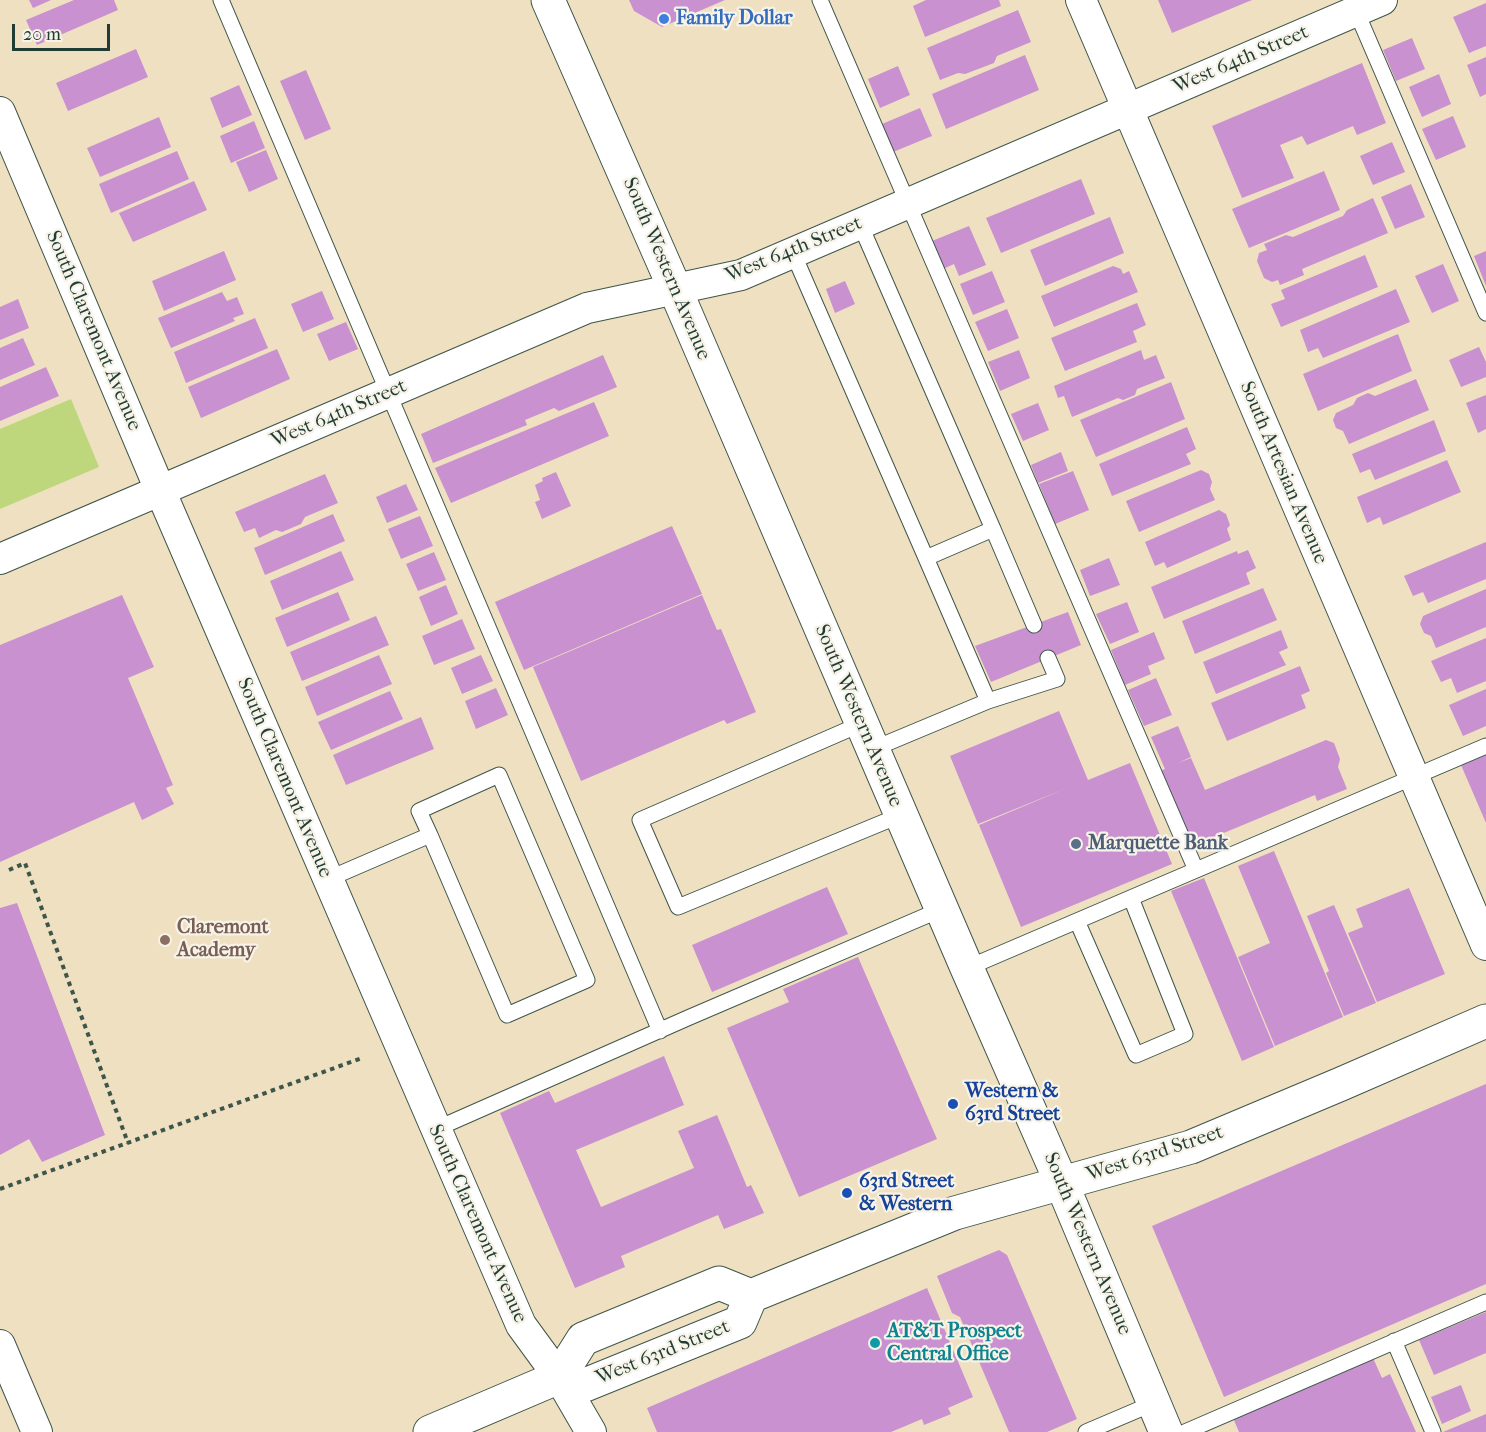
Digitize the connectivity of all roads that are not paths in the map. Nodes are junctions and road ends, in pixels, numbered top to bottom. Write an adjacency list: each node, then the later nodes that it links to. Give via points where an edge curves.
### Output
1 (221, 0): 13 (lane)
2 (548, 0): 11 (main road, South Western Avenue)
3 (820, 0): 8 (lane)
4 (1081, 0): 6 (street, South Artesian Avenue)
5 (1363, 4): 6 (street, West 64th Street); 12 (lane)
6 (1127, 109): 8 (street, West 64th Street); 23 (street, South Artesian Avenue)
7 (0, 112): 14 (street, South Claremont Avenue)
8 (907, 204): 9 (street, West 64th Street); 26 (lane)
9 (861, 224): 10 (street, West 64th Street); 15 (lane)
10 (793, 253): 11 (street, West 64th Street, via 741,275); 16 (lane)
11 (675, 289): 13 (street, West 64th Street, via 587,308); 21 (main road, South Western Avenue)
12 (1486, 313)
13 (388, 393): 14 (street, West 64th Street); 34 (lane)
14 (160, 490): 17 (street, West 64th Street); 27 (street, South Claremont Avenue)
15 (993, 529): 16 (lane); 18 (lane)
16 (926, 558): 20 (lane)
17 (0, 559)
18 (1034, 625)
19 (1048, 658): 20 (lane, via 1057,679)
20 (988, 700): 21 (lane)
21 (867, 736): 24 (main road, South Western Avenue); 24 (lane, via 640,820 644,831 678,907)
22 (1486, 746): 23 (lane)
23 (1414, 777): 26 (lane); 31 (street, South Artesian Avenue)
24 (901, 815): 29 (main road, South Western Avenue)
25 (430, 835): 25 (lane, via 419,811 499,775 587,980 507,1015); 27 (lane)
26 (1196, 870): 28 (lane)
27 (328, 879): 35 (street, South Claremont Avenue)
28 (1131, 898): 30 (lane); 30 (lane, via 1185,1034 1136,1054)
29 (942, 909): 32 (main road, South Western Avenue); 34 (lane)
30 (1077, 921): 32 (lane)
31 (1486, 945)
32 (967, 968): 36 (main road, South Western Avenue)
33 (1486, 1021): 36 (main road, West 63rd Street, via 1191,1147)
34 (660, 1031): 35 (lane)
35 (436, 1129): 41 (street, South Claremont Avenue, via 521,1325)
36 (1062, 1184): 37 (main road, West 63rd Street, via 955,1213); 42 (main road, South Western Avenue)
37 (751, 1296): 41 (main road, West 63rd Street, via 740,1322 585,1385); 41 (main road, West 63rd Street, via 719,1283 583,1339)
38 (1486, 1302): 39 (lane)
39 (1394, 1341): 47 (lane); 48 (lane)
40 (0, 1345): 43 (street)
41 (559, 1377): 44 (main road); 45 (street, South Claremont Avenue)
42 (1160, 1418): 46 (lane)
43 (37, 1432)
44 (430, 1432)
45 (591, 1432)
46 (1086, 1432)
47 (1185, 1432)
48 (1433, 1432)

